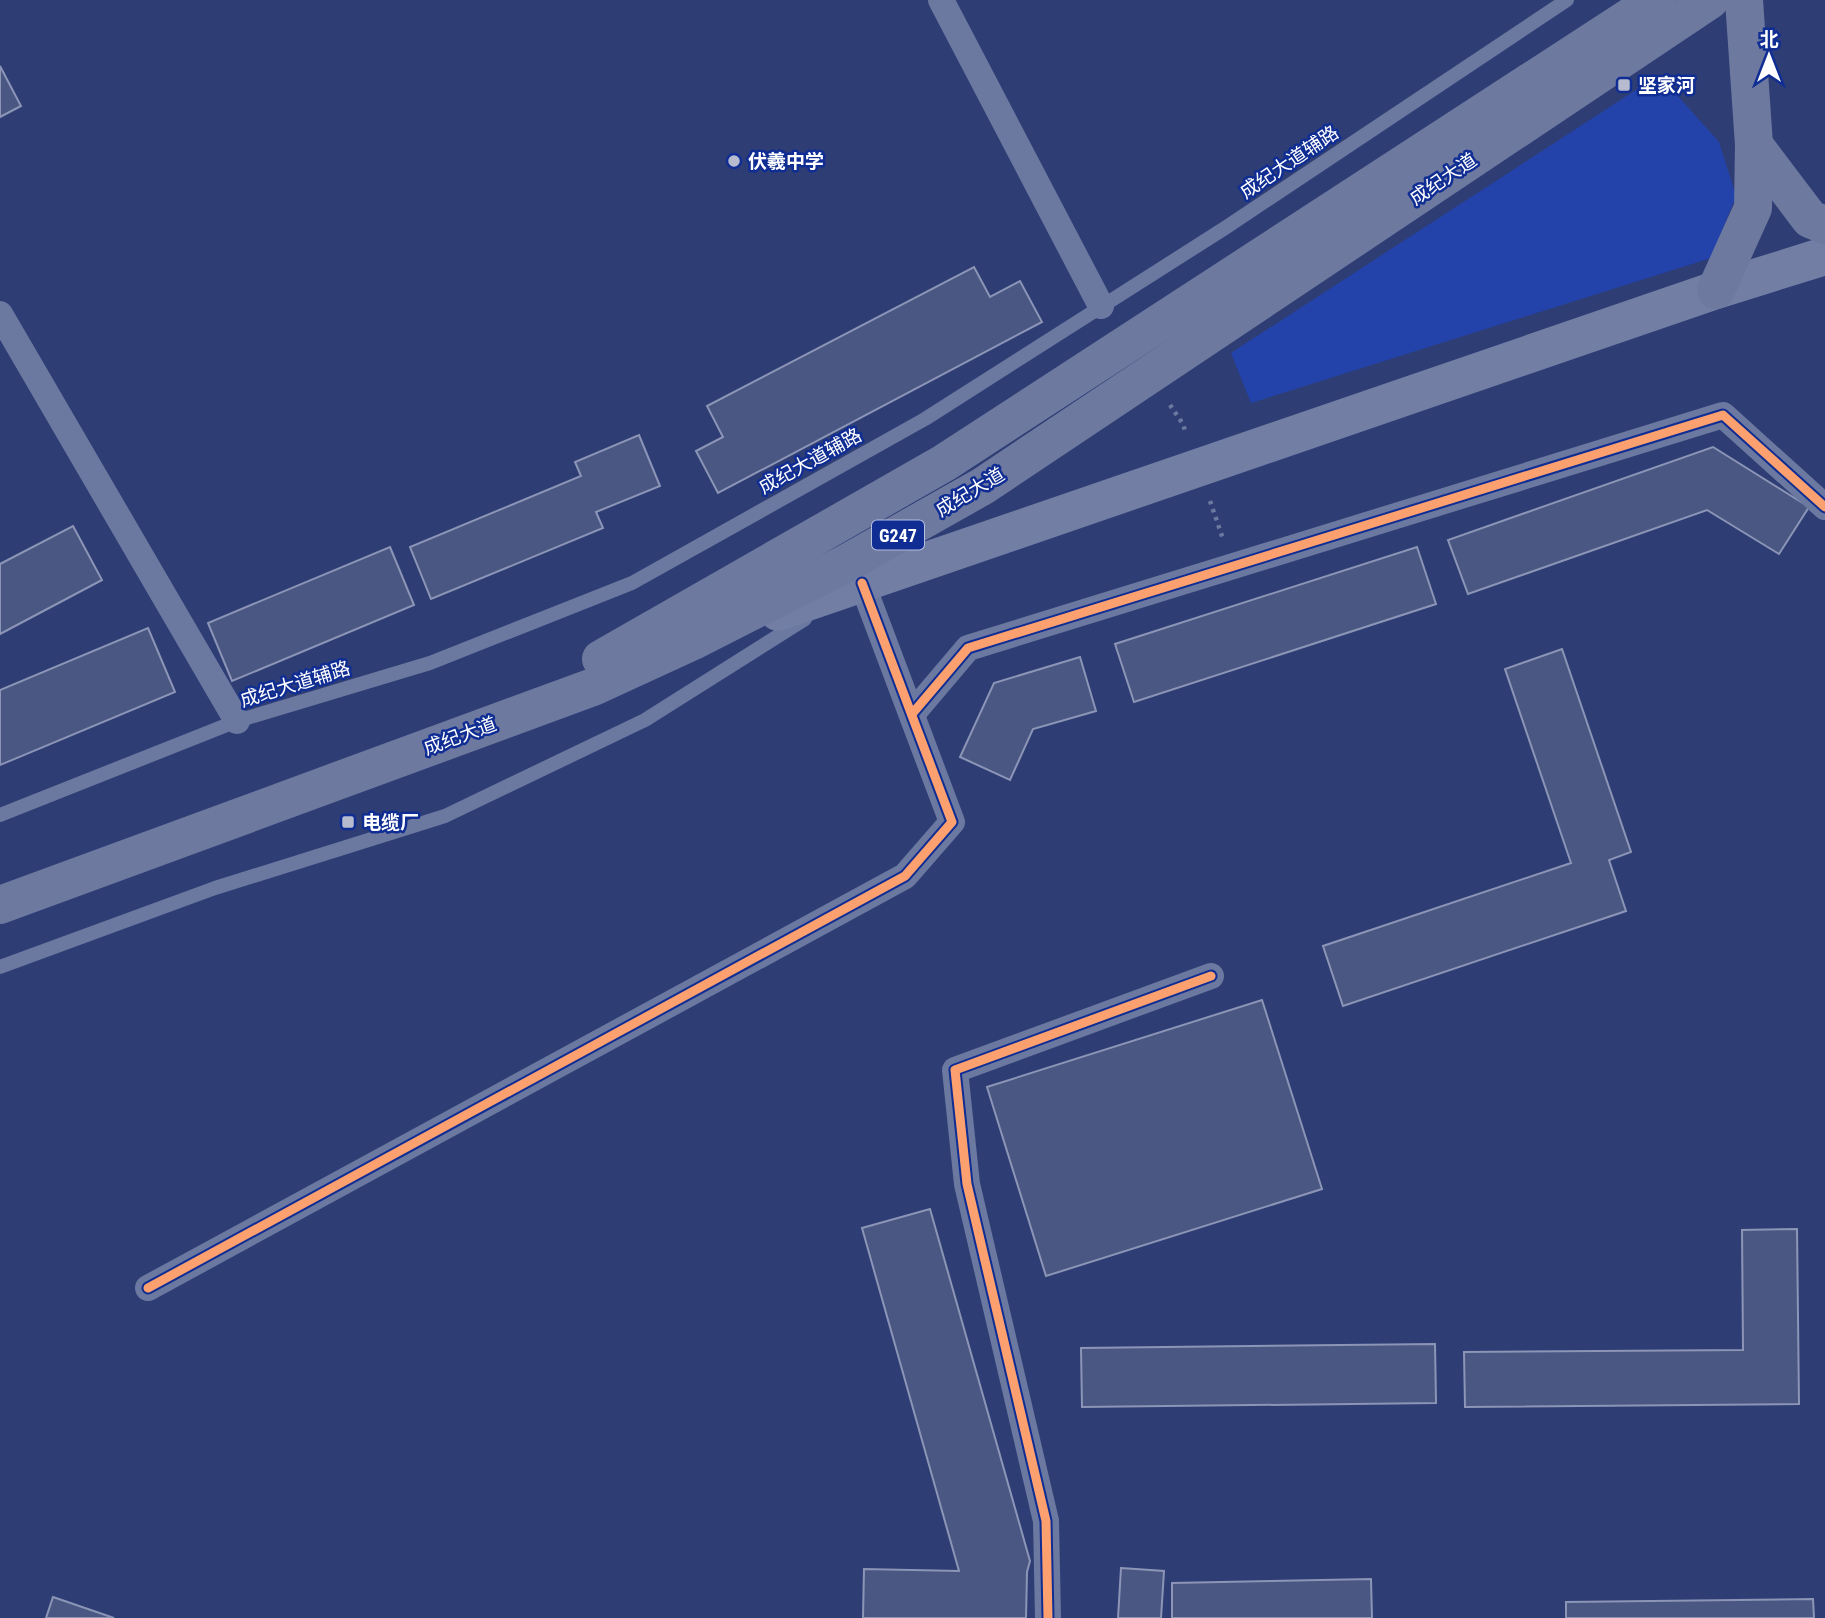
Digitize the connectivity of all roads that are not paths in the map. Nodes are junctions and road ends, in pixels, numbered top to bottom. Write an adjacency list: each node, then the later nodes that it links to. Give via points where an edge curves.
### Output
1 (941, 0): 10 (street)
2 (1567, 0): 10 (lane, 成纪大道辅路)
3 (1656, 0): 16 (highway, 成纪大道 / G247, via 944,463)
4 (1710, 0): 12 (highway, 成纪大道 / G247)
5 (1744, 0): 6 (highway)
6 (1754, 145): 7 (highway, via 1810,219); 9 (highway, via 1752,208)
7 (1825, 225)
8 (1825, 256): 9 (main road)
9 (1716, 290): 14 (main road)
10 (1101, 306): 18 (lane, 成纪大道辅路, via 925,419 632,583 430,663)
11 (0, 314): 18 (street)
12 (982, 486): 14 (lane); 15 (highway, 成纪大道 / G247, via 845,564)
13 (1825, 507): 17 (street, via 1723,415 968,648)
14 (862, 583): 15 (main road); 17 (street); 22 (lane, via 645,720 445,816 215,888)
15 (693, 640): 16 (main road); 21 (highway, 成纪大道 / G247, via 593,687)
16 (584, 668): 20 (highway, 成纪大道 / G247)
17 (912, 714): 24 (street, via 952,822 905,876)
18 (237, 721): 19 (lane, 成纪大道辅路)
19 (0, 816)
20 (0, 882)
21 (0, 905)
22 (0, 967)
23 (1211, 976): 25 (street, via 955,1070 967,1184 1046,1521)
24 (148, 1288)
25 (1048, 1618)

